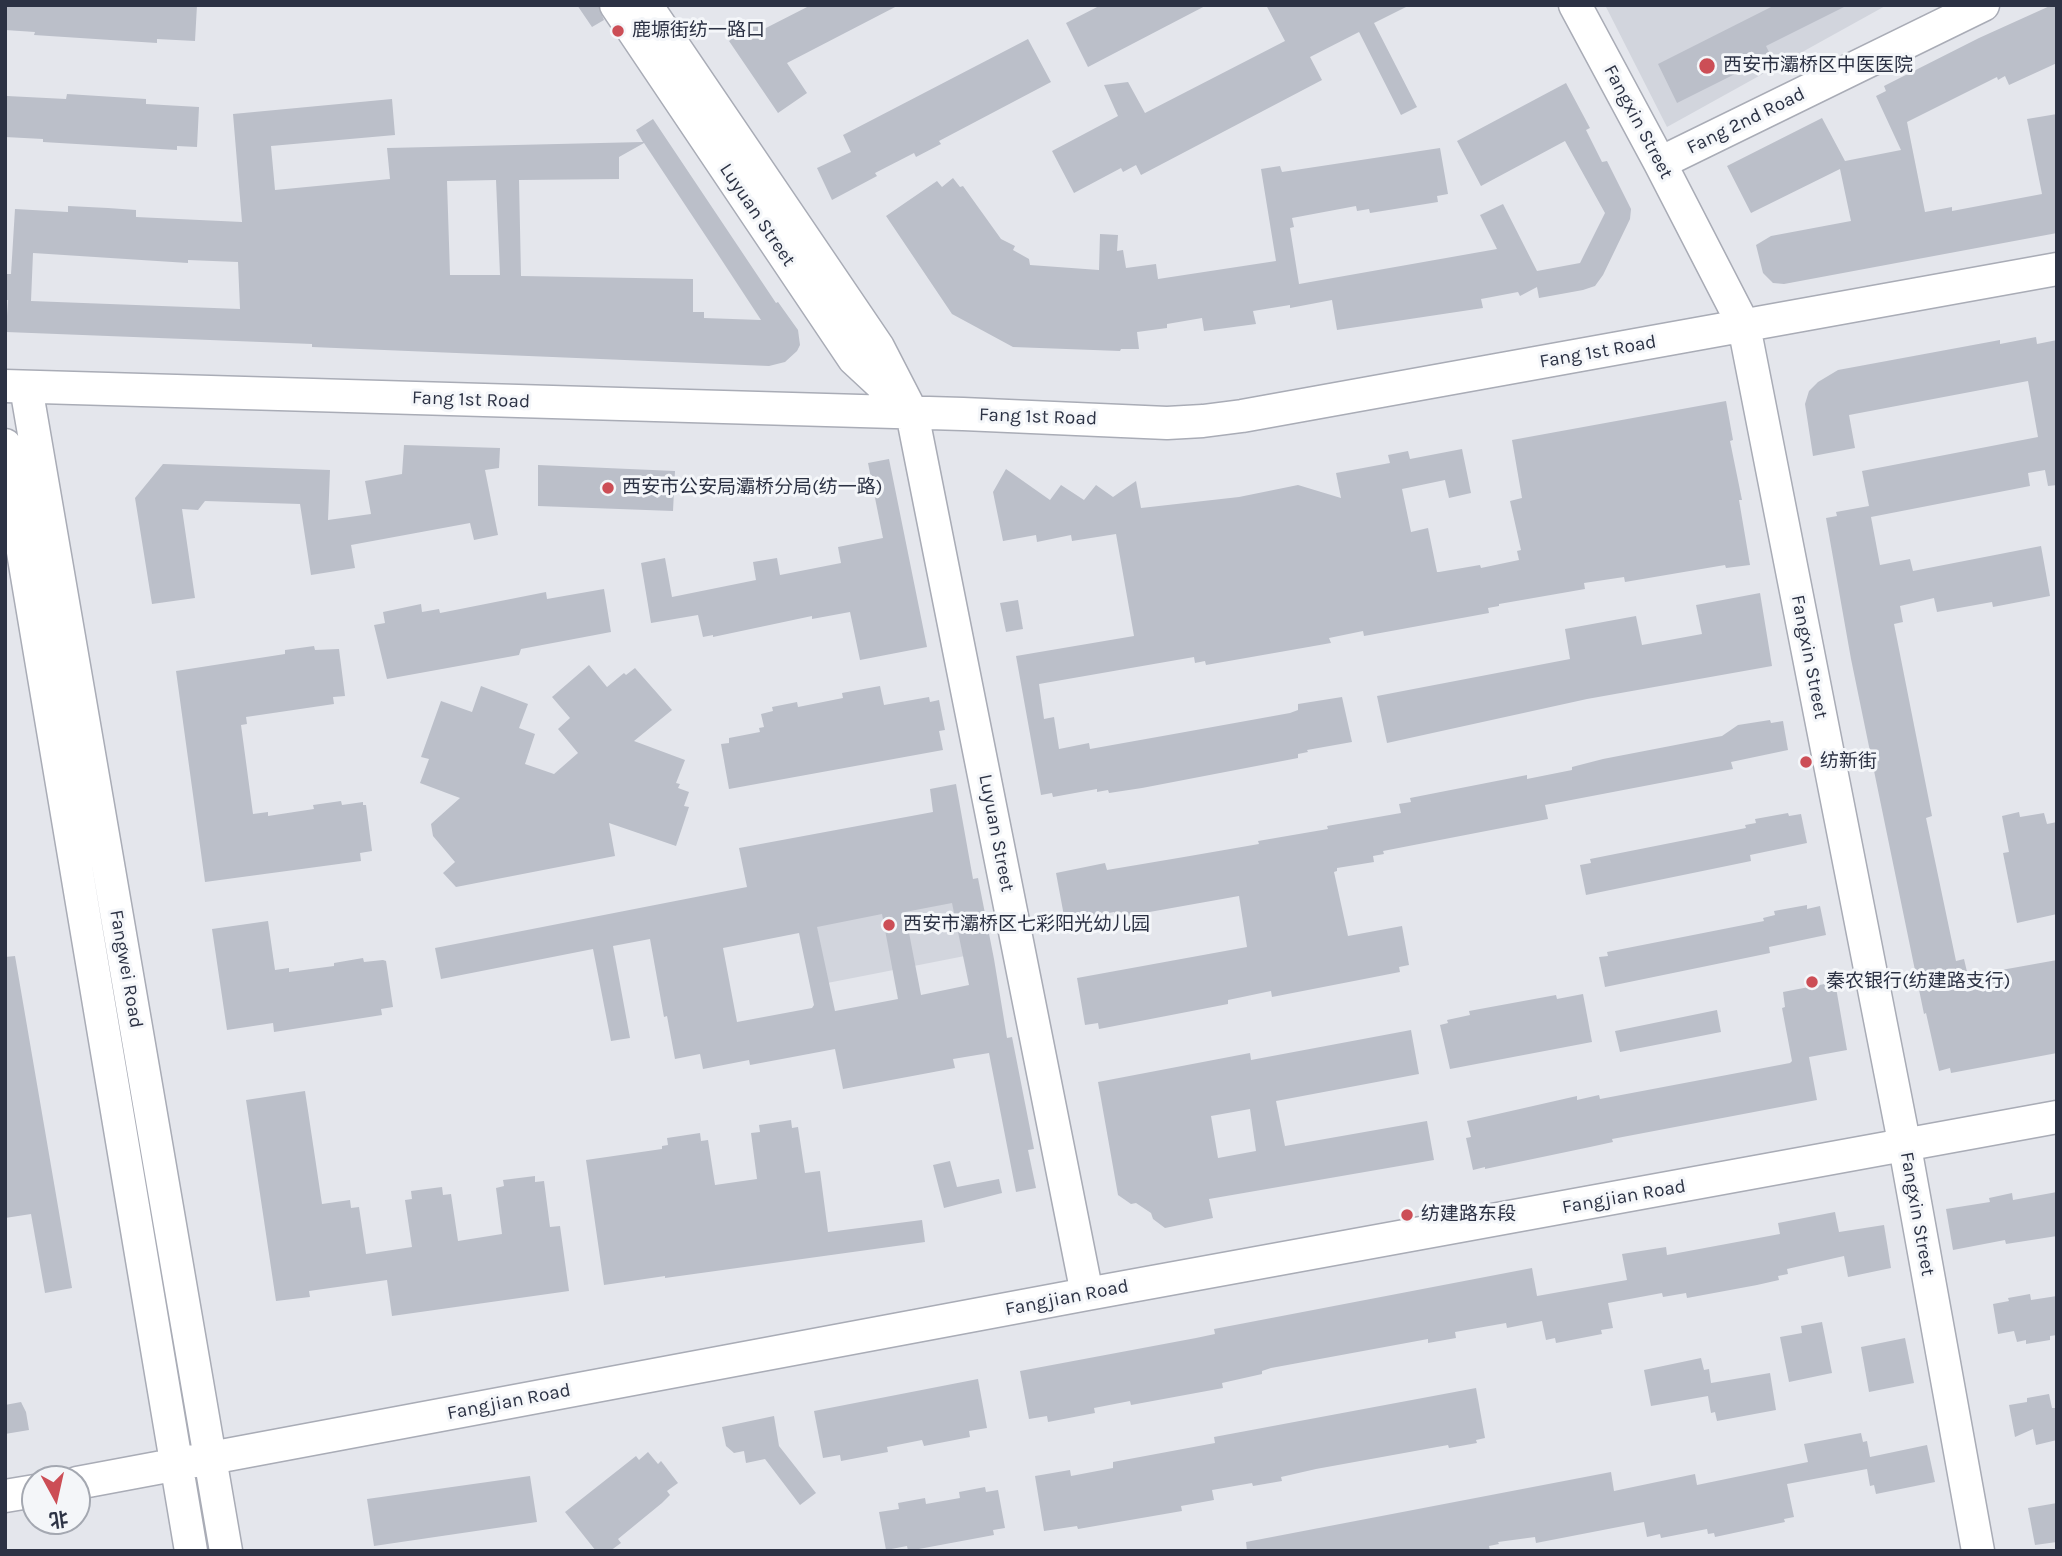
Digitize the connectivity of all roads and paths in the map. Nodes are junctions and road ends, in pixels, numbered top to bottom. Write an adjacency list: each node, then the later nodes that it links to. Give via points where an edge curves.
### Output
1 (616, 5): 9 (street, Luyuan Street, via 854,359)
2 (646, 5): 9 (street, Luyuan Street, via 878,347)
3 (1575, 5): 5 (street, Fangxin Street)
4 (1983, 5): 5 (street, Fang 2nd Road)
5 (1660, 163): 7 (street, Fangxin Street)
6 (2057, 269): 7 (street, Fang 1st Road)
7 (1744, 326): 9 (street, Fang 1st Road, via 1203,421); 12 (street, Fangxin Street)
8 (15, 386): 9 (street, Fang 1st Road); 14 (street, Fangwei Road)
9 (912, 413): 13 (street, Luyuan Street)
10 (5, 445): 15 (street, Fangwei Road)
11 (2057, 1117): 12 (street, Fangjian Road)
12 (1905, 1147): 13 (street, Fangjian Road); 19 (street, Fangxin Street)
13 (1087, 1294): 14 (street, Fangjian Road)
14 (210, 1458): 15 (street, Fangjian Road); 18 (street, Fangwei Road)
15 (176, 1465): 16 (street, Fangjian Road); 17 (street, Fangwei Road)
16 (91, 1480)
17 (191, 1551)
18 (226, 1551)
19 (1978, 1551)

